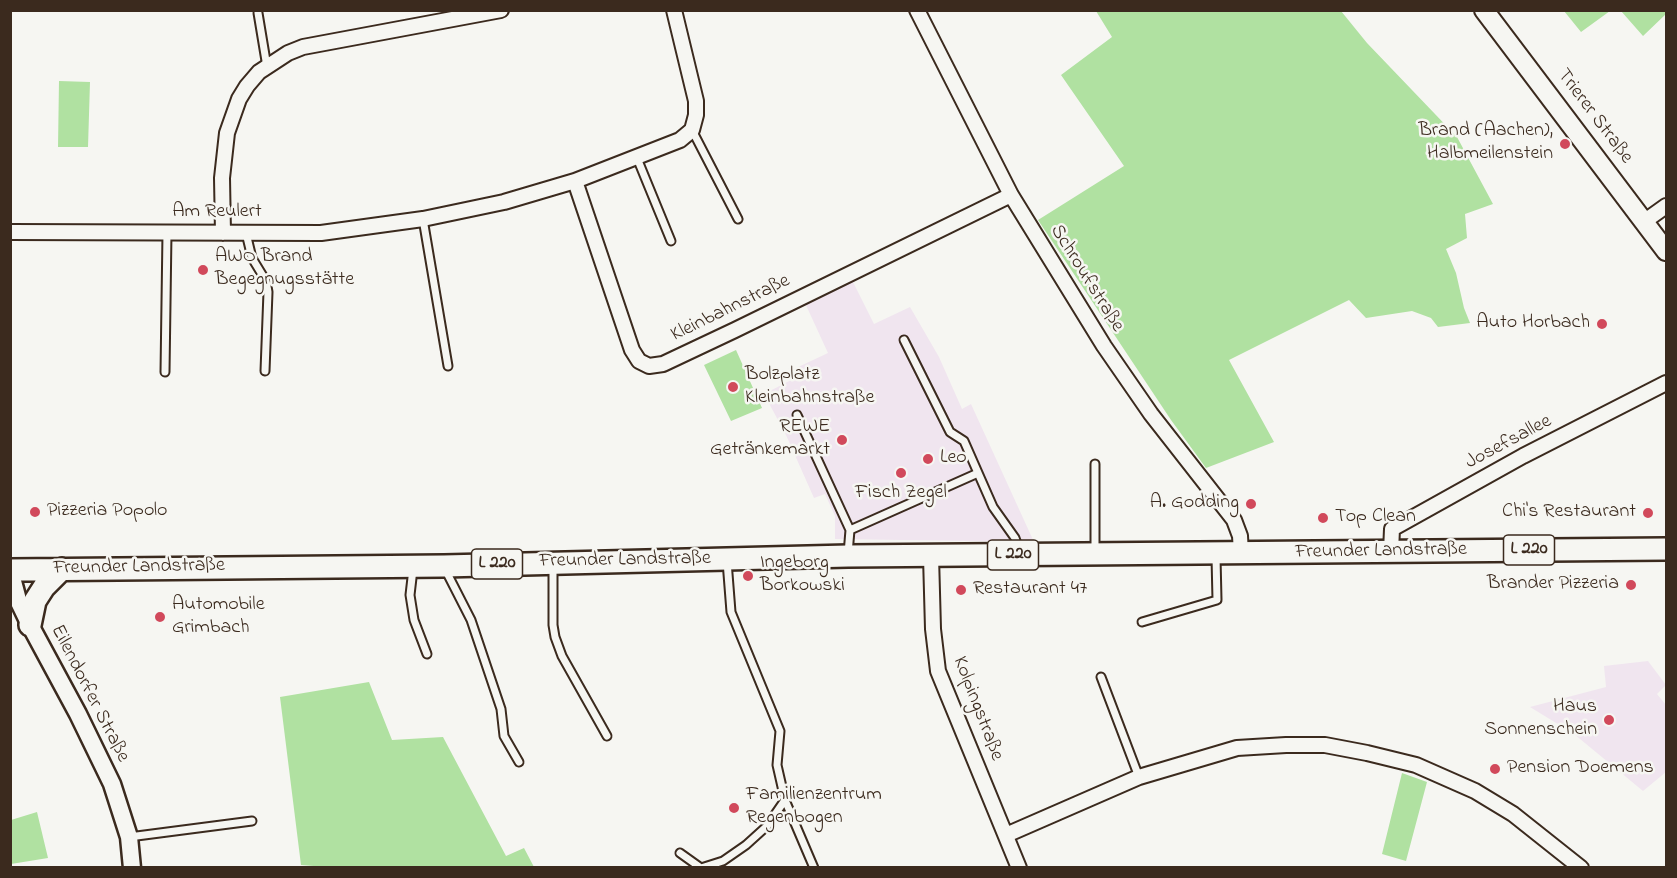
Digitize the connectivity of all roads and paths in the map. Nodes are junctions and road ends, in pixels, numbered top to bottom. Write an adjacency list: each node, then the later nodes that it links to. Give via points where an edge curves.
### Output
1 (501, 10): 6 (street, via 303,47)
2 (674, 10): 7 (street, via 696,101)
3 (917, 10): 10 (street, Schroufstraße)
4 (1484, 10): 14 (main road, Trierer Straße)
5 (258, 13): 6 (lane)
6 (267, 67): 17 (street, via 247,86 229,124 222,178)
7 (692, 130): 8 (street, Am Reulert, via 680,140); 13 (lane)
8 (637, 158): 9 (street, Am Reulert); 19 (lane)
9 (575, 182): 10 (street, Kleinbahnstraße, via 632,350 639,361 649,366 663,364); 12 (street, Am Reulert)
10 (1011, 195): 33 (street, Schroufstraße, via 1150,414 1234,520)
11 (1666, 207): 14 (street)
12 (423, 219): 18 (street, Am Reulert, via 321,233); 22 (lane)
13 (738, 219)
14 (1645, 221): 20 (main road, Trierer Straße)
15 (10, 232): 16 (street, Am Reulert)
16 (167, 233): 17 (street, Am Reulert); 24 (lane)
17 (223, 233): 18 (street, Am Reulert)
18 (246, 233): 23 (lane, via 252,258 268,292)
19 (671, 242)
20 (1666, 251)
21 (904, 340): 28 (lane, via 950,432 964,441)
22 (448, 366)
23 (265, 371)
24 (165, 372)
25 (1666, 382): 31 (street, Josefsallee, via 1392,529)
26 (797, 416): 29 (lane)
27 (1095, 464): 35 (lane)
28 (978, 473): 29 (lane); 34 (lane)
29 (850, 530): 36 (lane)
30 (1666, 549): 31 (main road, Freunder Landstraße / L 220)
31 (1391, 552): 33 (main road, Freunder Landstraße / L 220)
32 (1216, 554): 33 (main road, Freunder Landstraße / L 220); 35 (main road, Freunder Landstraße / L 220); 44 (lane, via 1217,600)
33 (1241, 554)
34 (1021, 555): 35 (main road, Freunder Landstraße / L 220); 37 (main road, Freunder Landstraße / L 220)
35 (1095, 555)
36 (848, 556): 37 (main road, Freunder Landstraße / L 220); 38 (main road, Freunder Landstraße / L 220)
37 (931, 556): 53 (street, Kolpingstraße, via 938,671)
38 (726, 558): 39 (main road, Freunder Landstraße / L 220); 51 (lane, via 731,612 780,730 777,765)
39 (553, 563): 41 (main road, Freunder Landstraße / L 220); 48 (lane, via 555,637)
40 (414, 566): 41 (main road, Freunder Landstraße / L 220); 42 (main road, Freunder Landstraße / L 220); 46 (lane, via 410,595 414,620)
41 (444, 566): 49 (lane, via 471,620 501,709 504,736)
42 (63, 569): 43 (main road, Freunder Landstraße / L 220); 45 (main road, via 34,601)
43 (10, 570): 45 (street, Eilendorfer Straße)
44 (1142, 622)
45 (30, 625): 54 (street, Eilendorfer Straße, via 112,784)
46 (427, 654)
47 (1101, 677): 50 (lane)
48 (607, 736)
49 (519, 762)
50 (1139, 777): 53 (street); 60 (street, via 1237,748 1325,745 1368,753 1416,765 1475,791 1513,814)
51 (784, 800): 57 (lane, via 767,826 746,845 723,861); 58 (lane)
52 (252, 821): 54 (lane)
53 (1006, 835): 59 (street, Kolpingstraße)
54 (129, 837): 56 (street, Eilendorfer Straße)
55 (680, 853): 57 (lane)
56 (132, 867)
57 (701, 867)
58 (813, 867)
59 (1019, 867)
60 (1581, 867)

